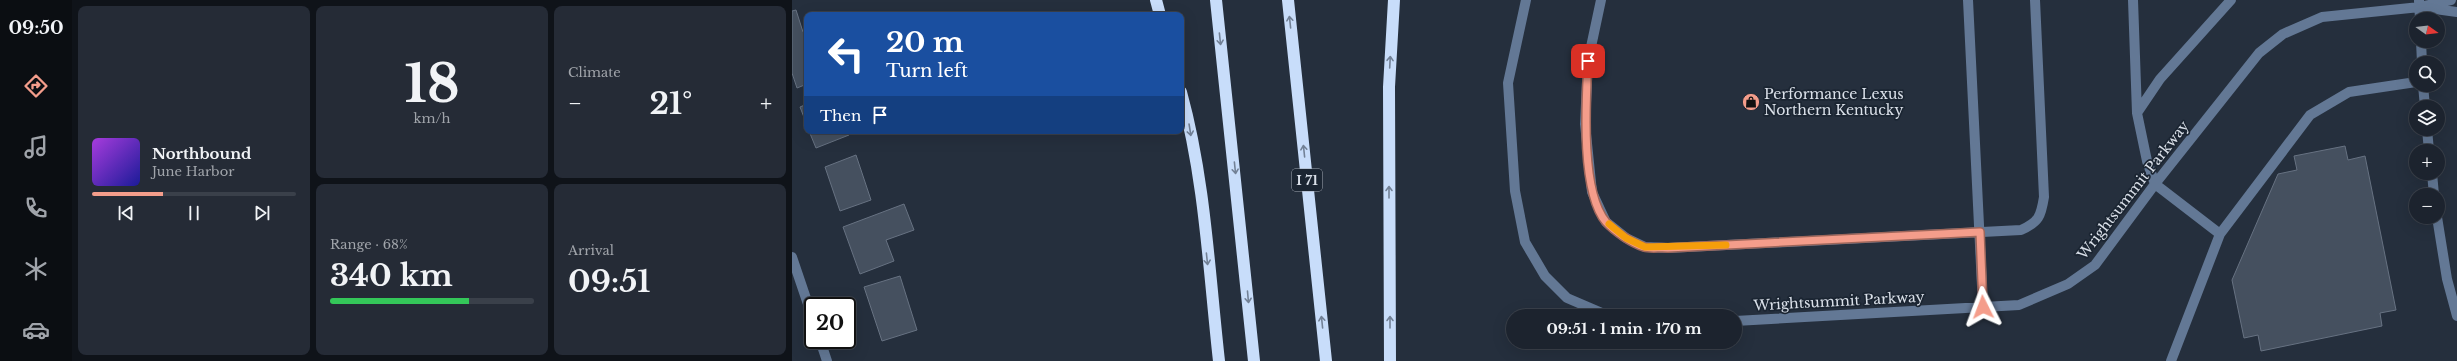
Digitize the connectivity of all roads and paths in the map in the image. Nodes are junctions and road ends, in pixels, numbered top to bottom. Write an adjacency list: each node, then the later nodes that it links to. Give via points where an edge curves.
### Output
1 (1156, 0): 13 (highway)
2 (1216, 0): 31 (highway, one-way to 31)
3 (1288, 0): 32 (highway, I 71, one-way to 3)
4 (1394, 0): 33 (highway, one-way to 4, via 1389,88)
5 (1526, 0): 25 (street, via 1508,83 1515,191 1525,242 1545,276 1567,298)
6 (1601, 0): 20 (street, via 1588,61 1586,132 1592,192 1606,222 1626,238 1645,247 1668,248)
7 (1968, 0): 20 (street)
8 (2035, 0): 20 (street, via 2044,197 2041,214 2033,225 2021,230)
9 (2133, 0): 17 (street)
10 (2230, 0): 17 (street, via 2160,79)
11 (2451, 0): 12 (street, Wrightsummit Parkway)
12 (2419, 3): 14 (street, Wrightsummit Parkway); 18 (street, Wrightsummit Parkway, via 2322,17 2283,34 2259,53)
13 (1159, 12)
14 (2457, 12)
15 (2409, 83): 21 (street, via 2349,92 2310,115)
16 (1184, 103): 30 (highway, one-way to 30, via 1200,188)
17 (2137, 114): 18 (street, via 2147,161)
18 (2155, 184): 21 (street); 24 (street, Wrightsummit Parkway, via 2095,265 2068,284 2019,305)
19 (2438, 224): 26 (street, via 2446,279)
20 (1980, 232): 24 (street)
21 (2220, 234): 34 (street)
22 (792, 257): 23 (street)
23 (806, 297)
24 (1983, 307): 27 (street, Wrightsummit Parkway)
25 (1593, 309)
26 (2457, 316)
27 (1742, 321)
28 (823, 349): 29 (street)
29 (828, 361)
30 (1219, 361)
31 (1254, 361)
32 (1326, 361)
33 (1390, 361)
34 (2171, 361)

